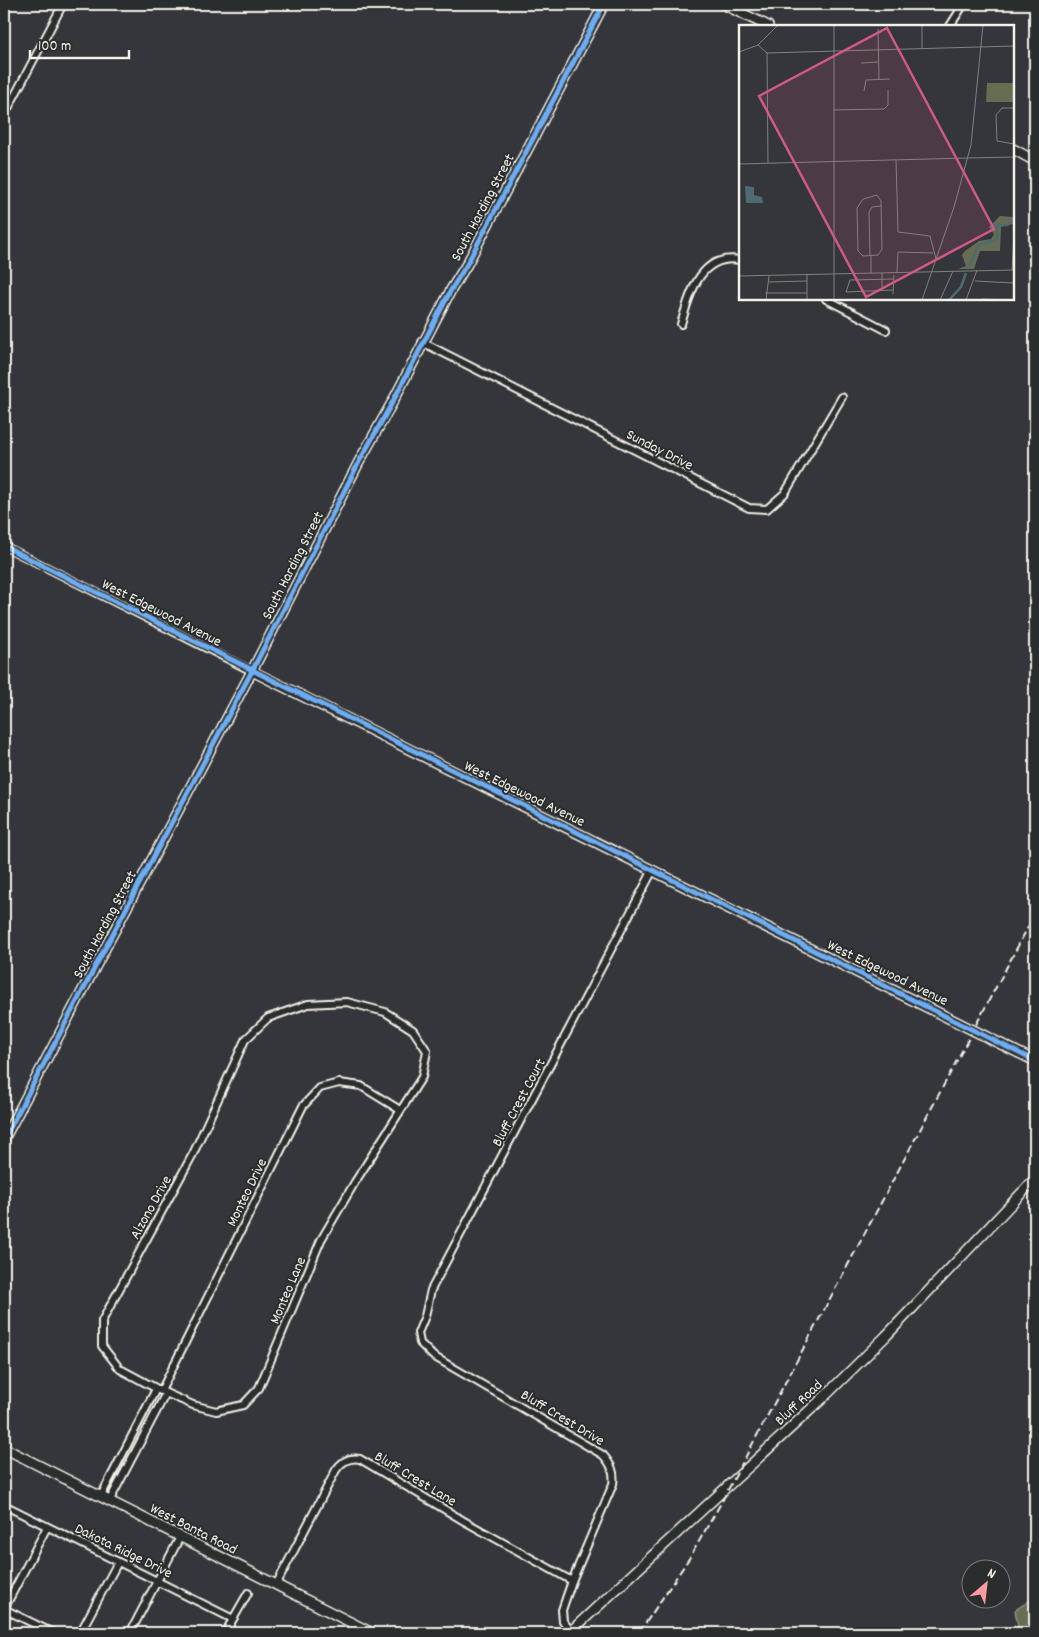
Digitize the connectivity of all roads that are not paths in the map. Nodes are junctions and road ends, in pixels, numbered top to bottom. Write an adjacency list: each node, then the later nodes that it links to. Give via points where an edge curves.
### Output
1 (63, 4): 7 (street)
2 (604, 4): 14 (street, South Harding Street, via 467,264)
3 (723, 4): 5 (street)
4 (964, 4): 6 (street)
5 (766, 25)
6 (951, 25)
7 (4, 116)
8 (1014, 150): 9 (street)
9 (1035, 160)
10 (739, 260): 12 (street, via 715,262 700,275)
11 (828, 300): 13 (street)
12 (681, 324)
13 (886, 330)
14 (422, 342): 15 (street, Sunday Drive, via 749,508 767,509 785,493); 17 (street, South Harding Street)
15 (842, 397)
16 (4, 546): 17 (street, West Edgewood Avenue)
17 (252, 671): 18 (street, West Edgewood Avenue); 22 (street, South Harding Street)
18 (654, 870): 20 (street, West Edgewood Avenue); 24 (street, Bluff Crest Court, via 432,1290 418,1333)
19 (268, 1018): 21 (street, Monteo Lane, via 308,1004 348,1002 385,1012 413,1030 427,1051 422,1077); 25 (street, Alzono Drive, via 245,1040 193,1154 102,1321 102,1346 120,1369)
20 (1035, 1061)
21 (400, 1110): 25 (street, Monteo Lane, via 321,1240 259,1388 243,1405 216,1410 193,1405); 25 (street, Monteo Drive, via 361,1086 339,1083 320,1088 303,1106)
22 (4, 1139)
23 (1035, 1179): 39 (street, Bluff Road, via 856,1367)
24 (424, 1348): 34 (street, Bluff Crest Drive, via 610,1462 613,1484)
25 (161, 1391): 27 (street, Monteo Drive); 28 (street, Monteo Drive)
26 (4, 1448): 27 (street, West Banta Road)
27 (101, 1496): 28 (street, West Banta Road)
28 (110, 1500): 31 (street, West Banta Road)
29 (4, 1504): 30 (street, Dakota Ridge Drive)
30 (47, 1526): 32 (street, Dakota Ridge Drive); 37 (street)
31 (180, 1537): 33 (street); 35 (street, West Banta Road)
32 (118, 1562): 33 (street, Dakota Ridge Drive); 41 (street)
33 (157, 1580): 38 (street, Dakota Ridge Drive); 42 (street)
34 (572, 1581): 35 (street, Bluff Crest Lane, via 354,1458 336,1470); 39 (street, Bluff Crest Drive, via 562,1614)
35 (276, 1585): 44 (street, West Banta Road)
36 (248, 1593): 38 (street)
37 (4, 1609): 40 (street)
38 (233, 1619): 43 (street)
39 (570, 1632)
40 (53, 1633)
41 (80, 1633)
42 (130, 1633)
43 (225, 1633)
44 (372, 1633)

